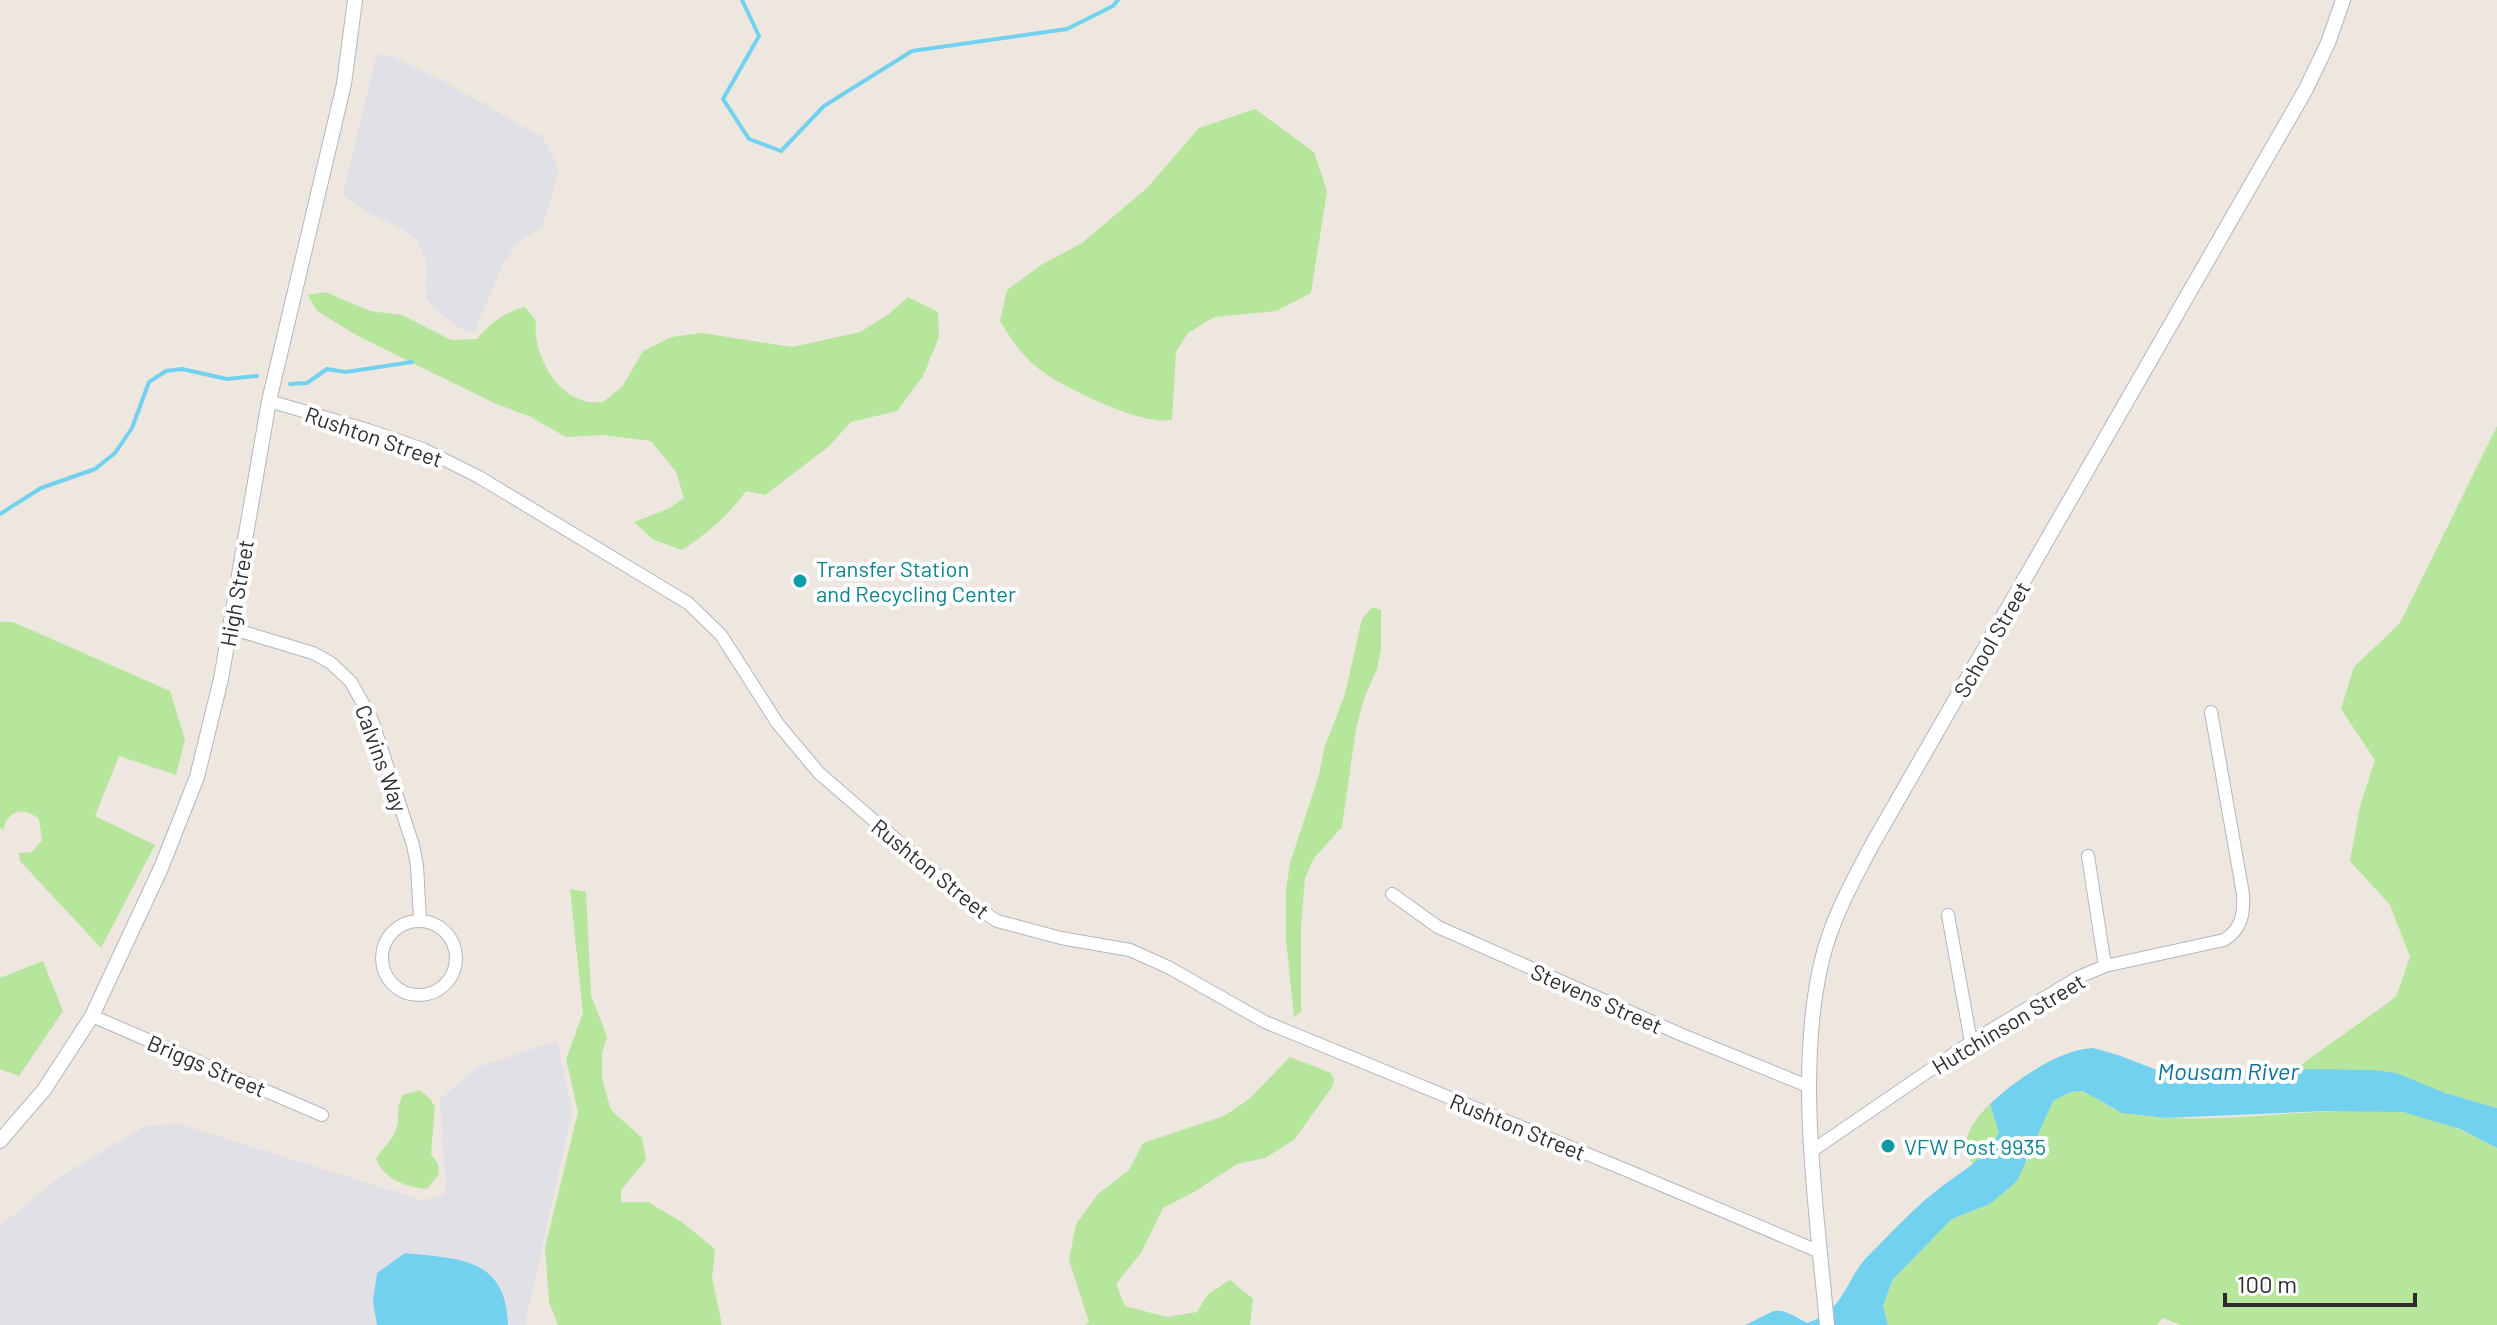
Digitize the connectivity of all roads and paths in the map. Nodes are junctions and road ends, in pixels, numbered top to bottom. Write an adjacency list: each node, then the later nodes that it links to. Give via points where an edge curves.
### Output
1 (355, 0): 3 (street, High Street, via 344,84)
2 (2343, 0): 13 (street, School Street, via 2306,89 1846,894 1816,988)
3 (269, 401): 4 (street, High Street); 17 (street, Rushton Street, via 436,455 688,603 721,635 778,724 819,773 997,921 1130,950 1265,1022)
4 (230, 628): 9 (street, Calvins Way, via 313,653 345,675 357,691 372,720 413,845); 11 (street, High Street, via 197,777)
5 (2211, 712): 10 (street, Hutchinson Street, via 2243,894 2240,926 2224,940)
6 (2088, 856): 10 (street)
7 (1392, 894): 13 (street, Stevens Street, via 1438,927)
8 (1948, 915): 12 (street)
9 (420, 920): 9 (street, via 392,931 382,959 390,981 417,995 446,984 456,963 449,937)
10 (2105, 966): 12 (street, Hutchinson Street)
11 (92, 1016): 14 (street, Briggs Street); 15 (street, High Street, via 44,1090)
12 (1971, 1042): 16 (street, Hutchinson Street)
13 (1810, 1087): 16 (street, School Street)
14 (322, 1115)
15 (0, 1141)
16 (1813, 1150): 17 (street, School Street)
17 (1820, 1252): 18 (street, School Street)
18 (1827, 1325)

